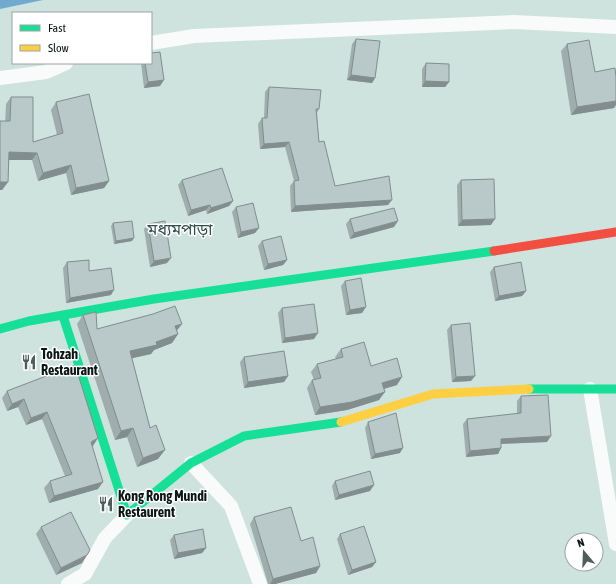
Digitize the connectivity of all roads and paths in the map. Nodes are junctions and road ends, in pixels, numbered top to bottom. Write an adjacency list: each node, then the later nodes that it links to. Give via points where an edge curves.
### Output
1 (616, 26): 2 (street, via 514,22 194,36)
2 (152, 43)
3 (64, 64): 4 (street, via 46,72)
4 (0, 78)
5 (616, 232): 6 (street, via 404,265 154,299)
6 (63, 316): 7 (street); 11 (street)
7 (0, 329)
8 (590, 389): 9 (street); 10 (street, via 433,394 349,421 244,436); 12 (street)
9 (616, 389)
10 (191, 463): 11 (street); 14 (street, via 231,506)
11 (127, 515): 13 (street, via 105,538 84,574)
12 (616, 544)
13 (68, 584)
14 (260, 584)

